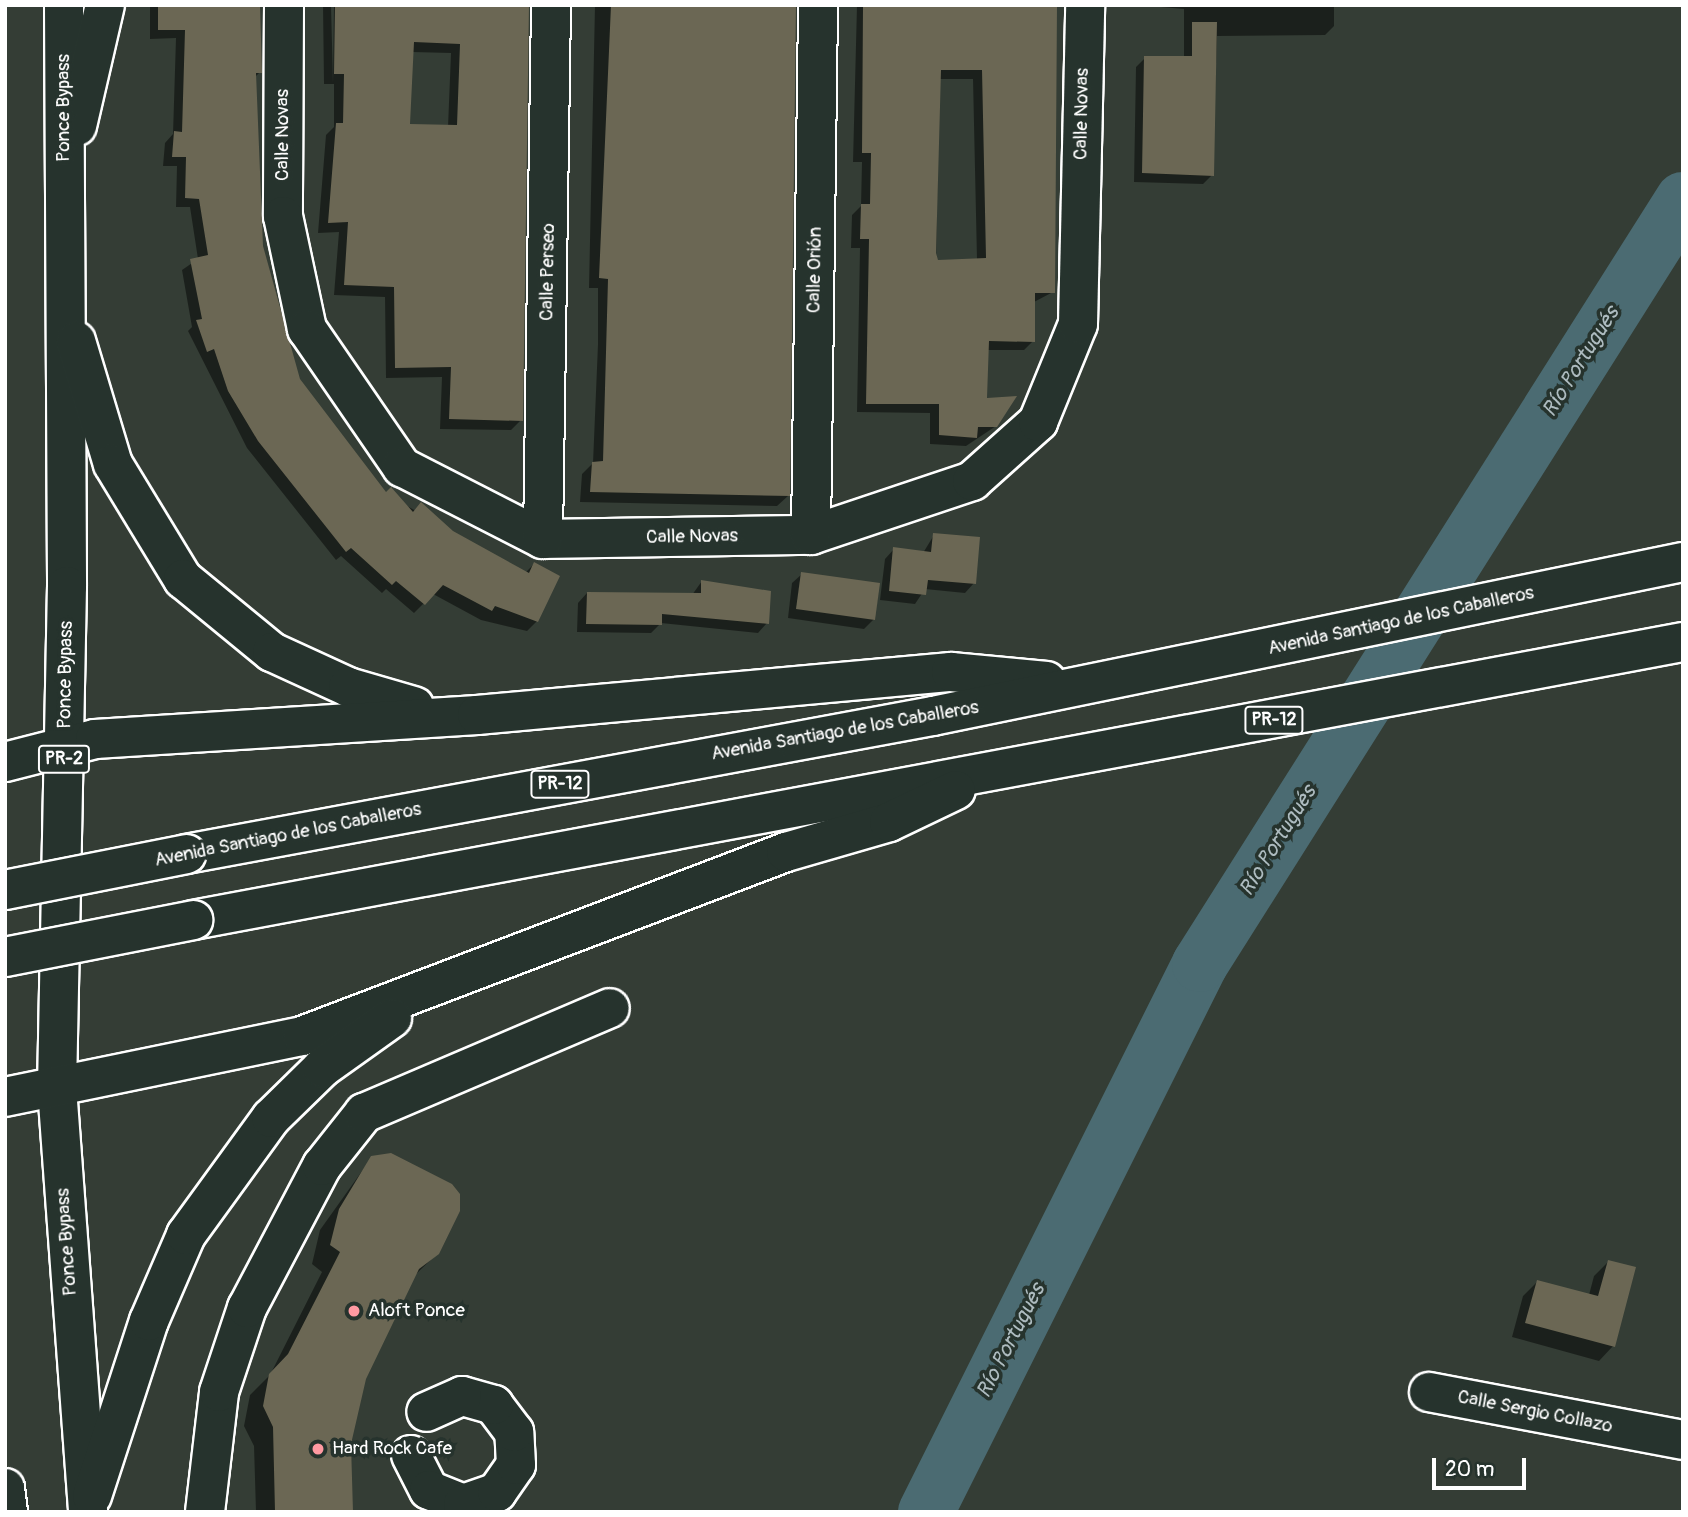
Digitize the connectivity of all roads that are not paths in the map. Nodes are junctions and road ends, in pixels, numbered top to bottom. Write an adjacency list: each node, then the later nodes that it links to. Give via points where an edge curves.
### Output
1 (65, 5): 7 (main road, Ponce Bypass / PR-2)
2 (106, 5): 7 (main road, via 81,118)
3 (284, 5): 10 (main road, Calle Novas, via 283,216 307,329 402,467)
4 (551, 5): 10 (main road, Calle Perseo)
5 (818, 5): 9 (main road, Calle Orión)
6 (1085, 5): 9 (main road, Calle Novas, via 1078,324 1038,422 972,481)
7 (64, 157): 8 (main road, Ponce Bypass / PR-2)
8 (64, 304): 14 (main road, via 113,464 183,579 272,652 348,687); 15 (main road, Ponce Bypass / PR-2)
9 (811, 535): 10 (main road, Calle Novas)
10 (543, 539)
11 (1683, 562): 13 (main road, Avenida Santiago de los Caballeros / PR-12)
12 (1683, 642): 17 (main road, PR-12)
13 (1087, 685): 14 (main road, via 951,672); 18 (main road, Avenida Santiago de los Caballeros / PR-12, bridge)
14 (439, 714): 15 (main road, via 95,739)
15 (64, 747): 16 (main road); 22 (main road, Ponce Bypass / PR-2)
16 (5, 762)
17 (989, 774): 19 (main road, PR-12, bridge, via 905,786); 20 (main road, via 889,822 786,852)
18 (5, 890)
19 (5, 957)
20 (457, 978): 22 (main road, via 247,1052); 30 (main road, via 322,1068 226,1171 186,1236 149,1321)
21 (610, 1008): 32 (main road, via 401,1092 364,1113 321,1166 247,1308 219,1392)
22 (57, 1088): 23 (main road); 30 (main road, Ponce Bypass / PR-2)
23 (5, 1097)
24 (1429, 1392): 26 (main road, Calle Sergio Collazo)
25 (426, 1412): 29 (main road, via 462,1396 494,1405 506,1417 514,1432 516,1465)
26 (1683, 1440)
27 (411, 1455): 29 (main road, via 429,1490)
28 (5, 1488): 31 (main road)
29 (481, 1505)
30 (88, 1510)
31 (8, 1512)
32 (205, 1512)

